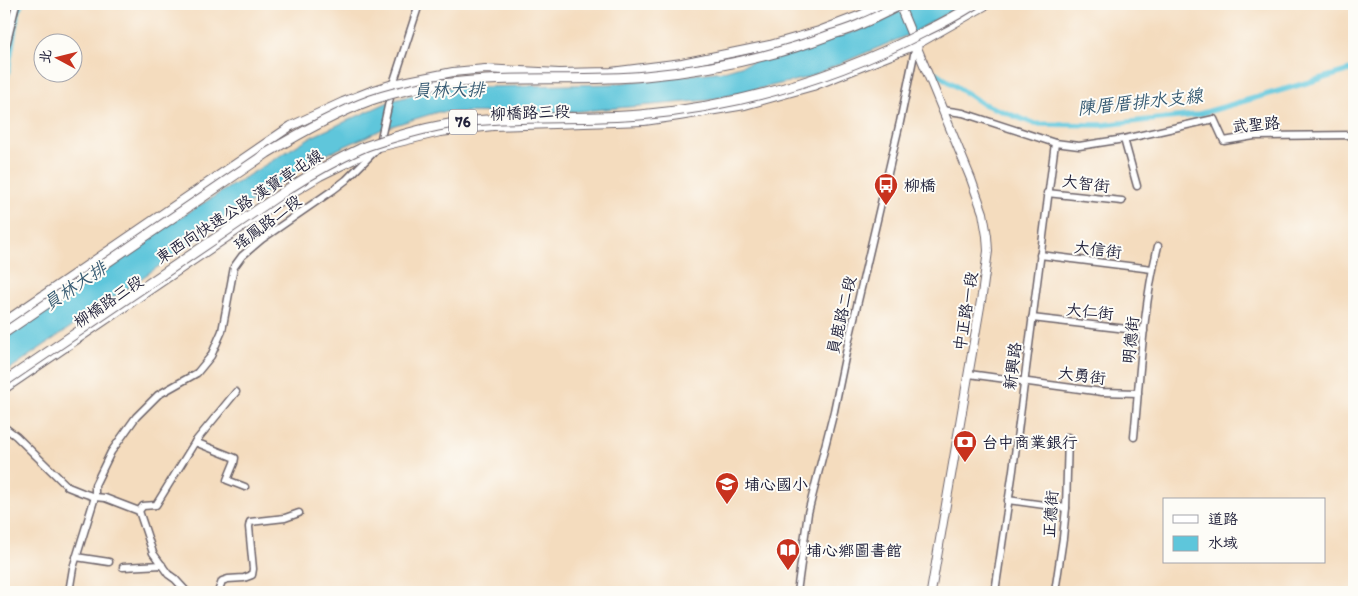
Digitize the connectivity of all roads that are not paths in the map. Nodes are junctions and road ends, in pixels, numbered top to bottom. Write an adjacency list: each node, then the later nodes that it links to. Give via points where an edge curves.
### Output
1 (16, 4): 8 (street)
2 (419, 4): 9 (street)
3 (883, 4): 9 (main road, via 819,31 682,63 611,72 485,69)
4 (975, 4): 27 (highway, 東西向快速公路 漢寶草屯線 / 76, bridge, via 873,57 809,81 742,99 641,115 463,122 408,133 362,148 290,187)
5 (988, 4): 7 (main road, 柳橋路三段)
6 (901, 5): 7 (main road, 中正路一段); 24 (highway, 東西向快速公路 漢寶草屯線, bridge, via 803,46 698,69 610,79 486,80 426,87 372,100 296,135 266,153)
7 (916, 45): 10 (main road, 中正路一段); 14 (main road, 柳橋路三段, via 813,86 745,105 644,121 470,128); 48 (street, 員鹿路二段, via 808,513)
8 (4, 54)
9 (393, 84): 14 (street); 22 (main road, via 291,126)
10 (942, 110): 13 (street, 武聖路, via 963,113); 25 (main road, 中正路一段, via 971,179 987,236 988,251)
11 (1354, 135): 12 (street, 武聖路, via 1254,136 1224,141 1214,119)
12 (1124, 139): 13 (street, 武聖路, via 1079,146); 15 (street)
13 (1055, 144): 16 (street, 新興路)
14 (379, 147): 28 (main road, 柳橋路三段, via 295,191); 36 (street, 瑤鳳路二段, via 346,180 242,256 234,267 222,331 211,356 196,373 158,395 136,416 111,452 94,485)
15 (1137, 186)
16 (1048, 193): 17 (street, 大智街); 19 (street, 新興路)
17 (1122, 201)
18 (1158, 246): 20 (street, 明德街)
19 (1040, 255): 20 (street, 大信街); 21 (street, 新興路)
20 (1152, 269): 23 (street, 明德街)
21 (1032, 318): 23 (street, 大仁街); 26 (street, 新興路)
22 (4, 322)
23 (1144, 331): 30 (street, 明德街)
24 (4, 333)
25 (969, 374): 26 (street, 大勇街); 49 (main road, 中正路一段)
26 (1024, 381): 30 (street, 大勇街); 37 (street, 新興路)
27 (4, 382)
28 (4, 389)
29 (236, 392): 34 (street)
30 (1138, 394): 33 (street, 明德街)
31 (4, 427): 36 (street, via 68,487)
32 (1068, 436): 38 (street, 正德街)
33 (1134, 437)
34 (195, 442): 35 (street, via 235,458 227,480); 39 (street, via 156,505 143,506)
35 (245, 487)
36 (95, 497): 39 (street); 41 (street, 瑤鳳路二段)
37 (1008, 500): 38 (street); 50 (street, 新興路)
38 (1066, 508): 51 (street, 正德街)
39 (139, 511): 43 (street, via 153,553)
40 (299, 513): 47 (street, via 250,522 252,575 222,581)
41 (76, 557): 42 (street); 45 (street, 瑤鳳路二段)
42 (109, 562)
43 (162, 565): 44 (street); 46 (street)
44 (123, 567)
45 (69, 592)
46 (187, 592)
47 (218, 592)
48 (797, 592)
49 (931, 592)
50 (995, 592)
51 (1055, 592)

